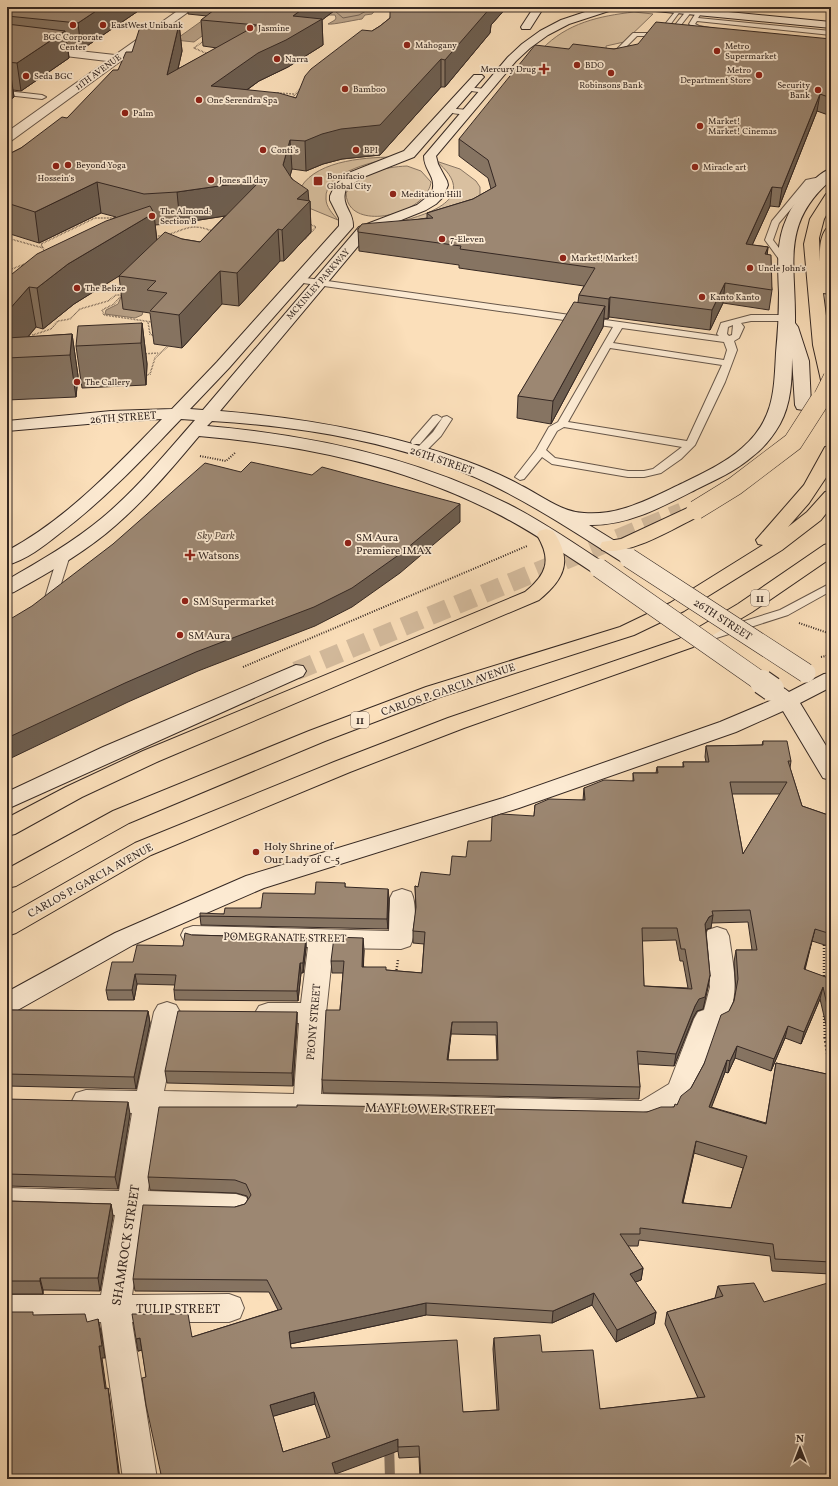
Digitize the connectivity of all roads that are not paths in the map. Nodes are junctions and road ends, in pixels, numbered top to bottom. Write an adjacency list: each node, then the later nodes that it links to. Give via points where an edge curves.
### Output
1 (171, 7): 10 (main road)
2 (190, 7): 24 (main road, 11TH AVENUE)
3 (540, 7): 15 (main road)
4 (578, 7): 8 (main road)
5 (611, 7): 31 (main road, MCKINLEY PARKWAY, via 565,22 544,33 512,59)
6 (645, 7): 9 (main road)
7 (718, 7): 11 (main road)
8 (559, 13)
9 (690, 13): 14 (main road); 16 (lane, via 692,24 697,28); 19 (lane); 20 (lane); 21 (lane, via 678,25)
10 (159, 16)
11 (831, 17)
12 (545, 18): 15 (main road)
13 (147, 24): 17 (main road)
14 (831, 25)
15 (526, 27): 18 (main road)
16 (721, 30)
17 (134, 33)
18 (518, 34)
19 (660, 34): 21 (lane); 26 (lane, via 635,34 615,55)
20 (831, 34)
21 (680, 36): 22 (lane)
22 (687, 37)
23 (7, 46): 25 (main road)
24 (116, 53): 25 (main road); 37 (main road, 11TH AVENUE)
25 (100, 57): 27 (main road, 11TH AVENUE)
26 (600, 57)
27 (85, 67)
28 (486, 68): 30 (main road, MCKINLEY PARKWAY)
29 (55, 88): 33 (main road)
30 (467, 89): 31 (lane); 35 (main road, MCKINLEY PARKWAY)
31 (485, 91): 36 (main road, MCKINLEY PARKWAY)
32 (7, 93): 33 (lane)
33 (42, 97): 34 (main road)
34 (25, 109)
35 (449, 110): 36 (lane); 38 (main road, MCKINLEY PARKWAY, via 408,154 395,162)
36 (468, 112): 39 (main road, MCKINLEY PARKWAY, via 430,156 431,167)
37 (7, 138)
38 (382, 165): 39 (main road, via 414,166); 42 (main road, MCKINLEY PARKWAY, via 358,173 342,184 336,197)
39 (435, 172): 43 (main road, MCKINLEY PARKWAY, via 441,184 437,196 422,208)
40 (828, 176): 47 (main road, via 808,194 795,212 787,232 784,260)
41 (831, 197): 54 (main road, via 812,230 811,244 821,345)
42 (342, 210): 43 (main road, via 373,219); 45 (main road, MCKINLEY PARKWAY, via 346,216 346,227)
43 (399, 217): 46 (main road, MCKINLEY PARKWAY, via 379,222 364,230)
44 (831, 232): 49 (main road, via 827,246)
45 (299, 280): 46 (lane); 56 (main road, MCKINLEY PARKWAY)
46 (320, 282): 48 (lane); 57 (main road, MCKINLEY PARKWAY)
47 (787, 318): 50 (lane, via 751,318 736,322 739,327 736,336); 55 (main road, via 801,361); 71 (main road, via 782,396 777,415 767,432 746,454 719,472 649,507 618,517 599,520 577,519)
48 (620, 325): 50 (lane); 51 (lane)
49 (831, 325)
50 (729, 340): 52 (lane, via 732,350)
51 (608, 346): 52 (lane); 59 (lane)
52 (727, 363): 64 (lane)
53 (831, 377): 73 (main road, bridge, via 820,400 793,442 735,486 696,510 625,544)
54 (831, 389)
55 (803, 405)
56 (175, 414): 57 (main road, 26TH STREET); 60 (main road, 26TH STREET); 61 (main road, MCKINLEY PARKWAY)
57 (207, 415): 62 (main road, MCKINLEY PARKWAY); 65 (main road, 26TH STREET, via 298,424 360,435)
58 (442, 418): 65 (lane, via 437,434)
59 (562, 424): 64 (lane); 66 (lane, via 553,430)
60 (7, 426)
61 (162, 427): 62 (main road, 26TH STREET); 63 (main road, 26TH STREET, via 94,429); 76 (main road, MCKINLEY PARKWAY, via 114,479 80,510 36,543)
62 (196, 430): 72 (main road, 26TH STREET, via 309,444 390,463 466,491 502,508); 75 (main road, MCKINLEY PARKWAY, via 151,482 109,522)
63 (7, 437)
64 (690, 445): 68 (lane, via 657,470 644,474 628,474)
65 (415, 450): 69 (main road, 26TH STREET)
66 (541, 451): 68 (lane); 69 (lane)
67 (831, 451): 77 (main road, via 820,476 797,506 763,542)
68 (552, 461): 69 (lane)
69 (514, 481): 71 (main road, 26TH STREET)
70 (831, 496): 77 (main road, CARLOS P. GARCIA AVENUE / 11, via 814,516 775,546)
71 (554, 512): 73 (main road, 26TH STREET)
72 (546, 535): 86 (main road, 26TH STREET, bridge, via 599,568); 89 (main road, via 556,554 554,569 546,584 532,596 157,753 74,792)
73 (609, 546): 85 (main road, 26TH STREET, bridge)
74 (831, 549): 83 (main road, CARLOS P. GARCIA AVENUE / 11, via 745,608)
75 (64, 555): 79 (main road, MCKINLEY PARKWAY); 81 (lane)
76 (7, 559)
77 (721, 580): 90 (main road, CARLOS P. GARCIA AVENUE / 11, via 677,607 627,631 433,692 213,778 121,817)
78 (831, 586): 83 (lane, via 815,598 780,615)
79 (7, 588)
80 (66, 590): 81 (lane)
81 (49, 603): 82 (lane)
82 (35, 611)
83 (686, 643): 92 (main road, CARLOS P. GARCIA AVENUE / 11, via 456,723 143,849)
84 (296, 671): 88 (main road)
85 (819, 679): 86 (main road)
86 (780, 695): 87 (main road, 26TH STREET, via 802,720); 96 (main road, via 728,727 511,803 255,882 124,939)
87 (831, 773)
88 (7, 800)
89 (7, 828)
90 (7, 880)
91 (402, 898): 95 (main road, POMEGRANATE STREET, via 401,940)
92 (7, 927)
93 (193, 935): 95 (main road, POMEGRANATE STREET)
94 (717, 936): 102 (main road, MAYFLOWER STREET, via 723,987 716,1016 707,1019 679,1090 644,1112)
95 (322, 938): 99 (main road, PEONY STREET)
96 (7, 1004)
97 (168, 1012): 101 (main road, SHAMROCK STREET)
98 (244, 1012): 99 (main road)
99 (313, 1013): 102 (main road, PEONY STREET)
100 (61, 1101): 101 (main road, MAYFLOWER STREET)
101 (148, 1102): 102 (main road, MAYFLOWER STREET); 104 (main road, SHAMROCK STREET)
102 (307, 1105)
103 (7, 1200): 104 (main road)
104 (131, 1205): 105 (main road); 108 (main road, SHAMROCK STREET)
105 (236, 1206)
106 (229, 1308): 108 (main road, TULIP STREET)
107 (7, 1309): 108 (main road, TULIP STREET)
108 (114, 1309): 109 (main road, SHAMROCK STREET)
109 (140, 1479)

